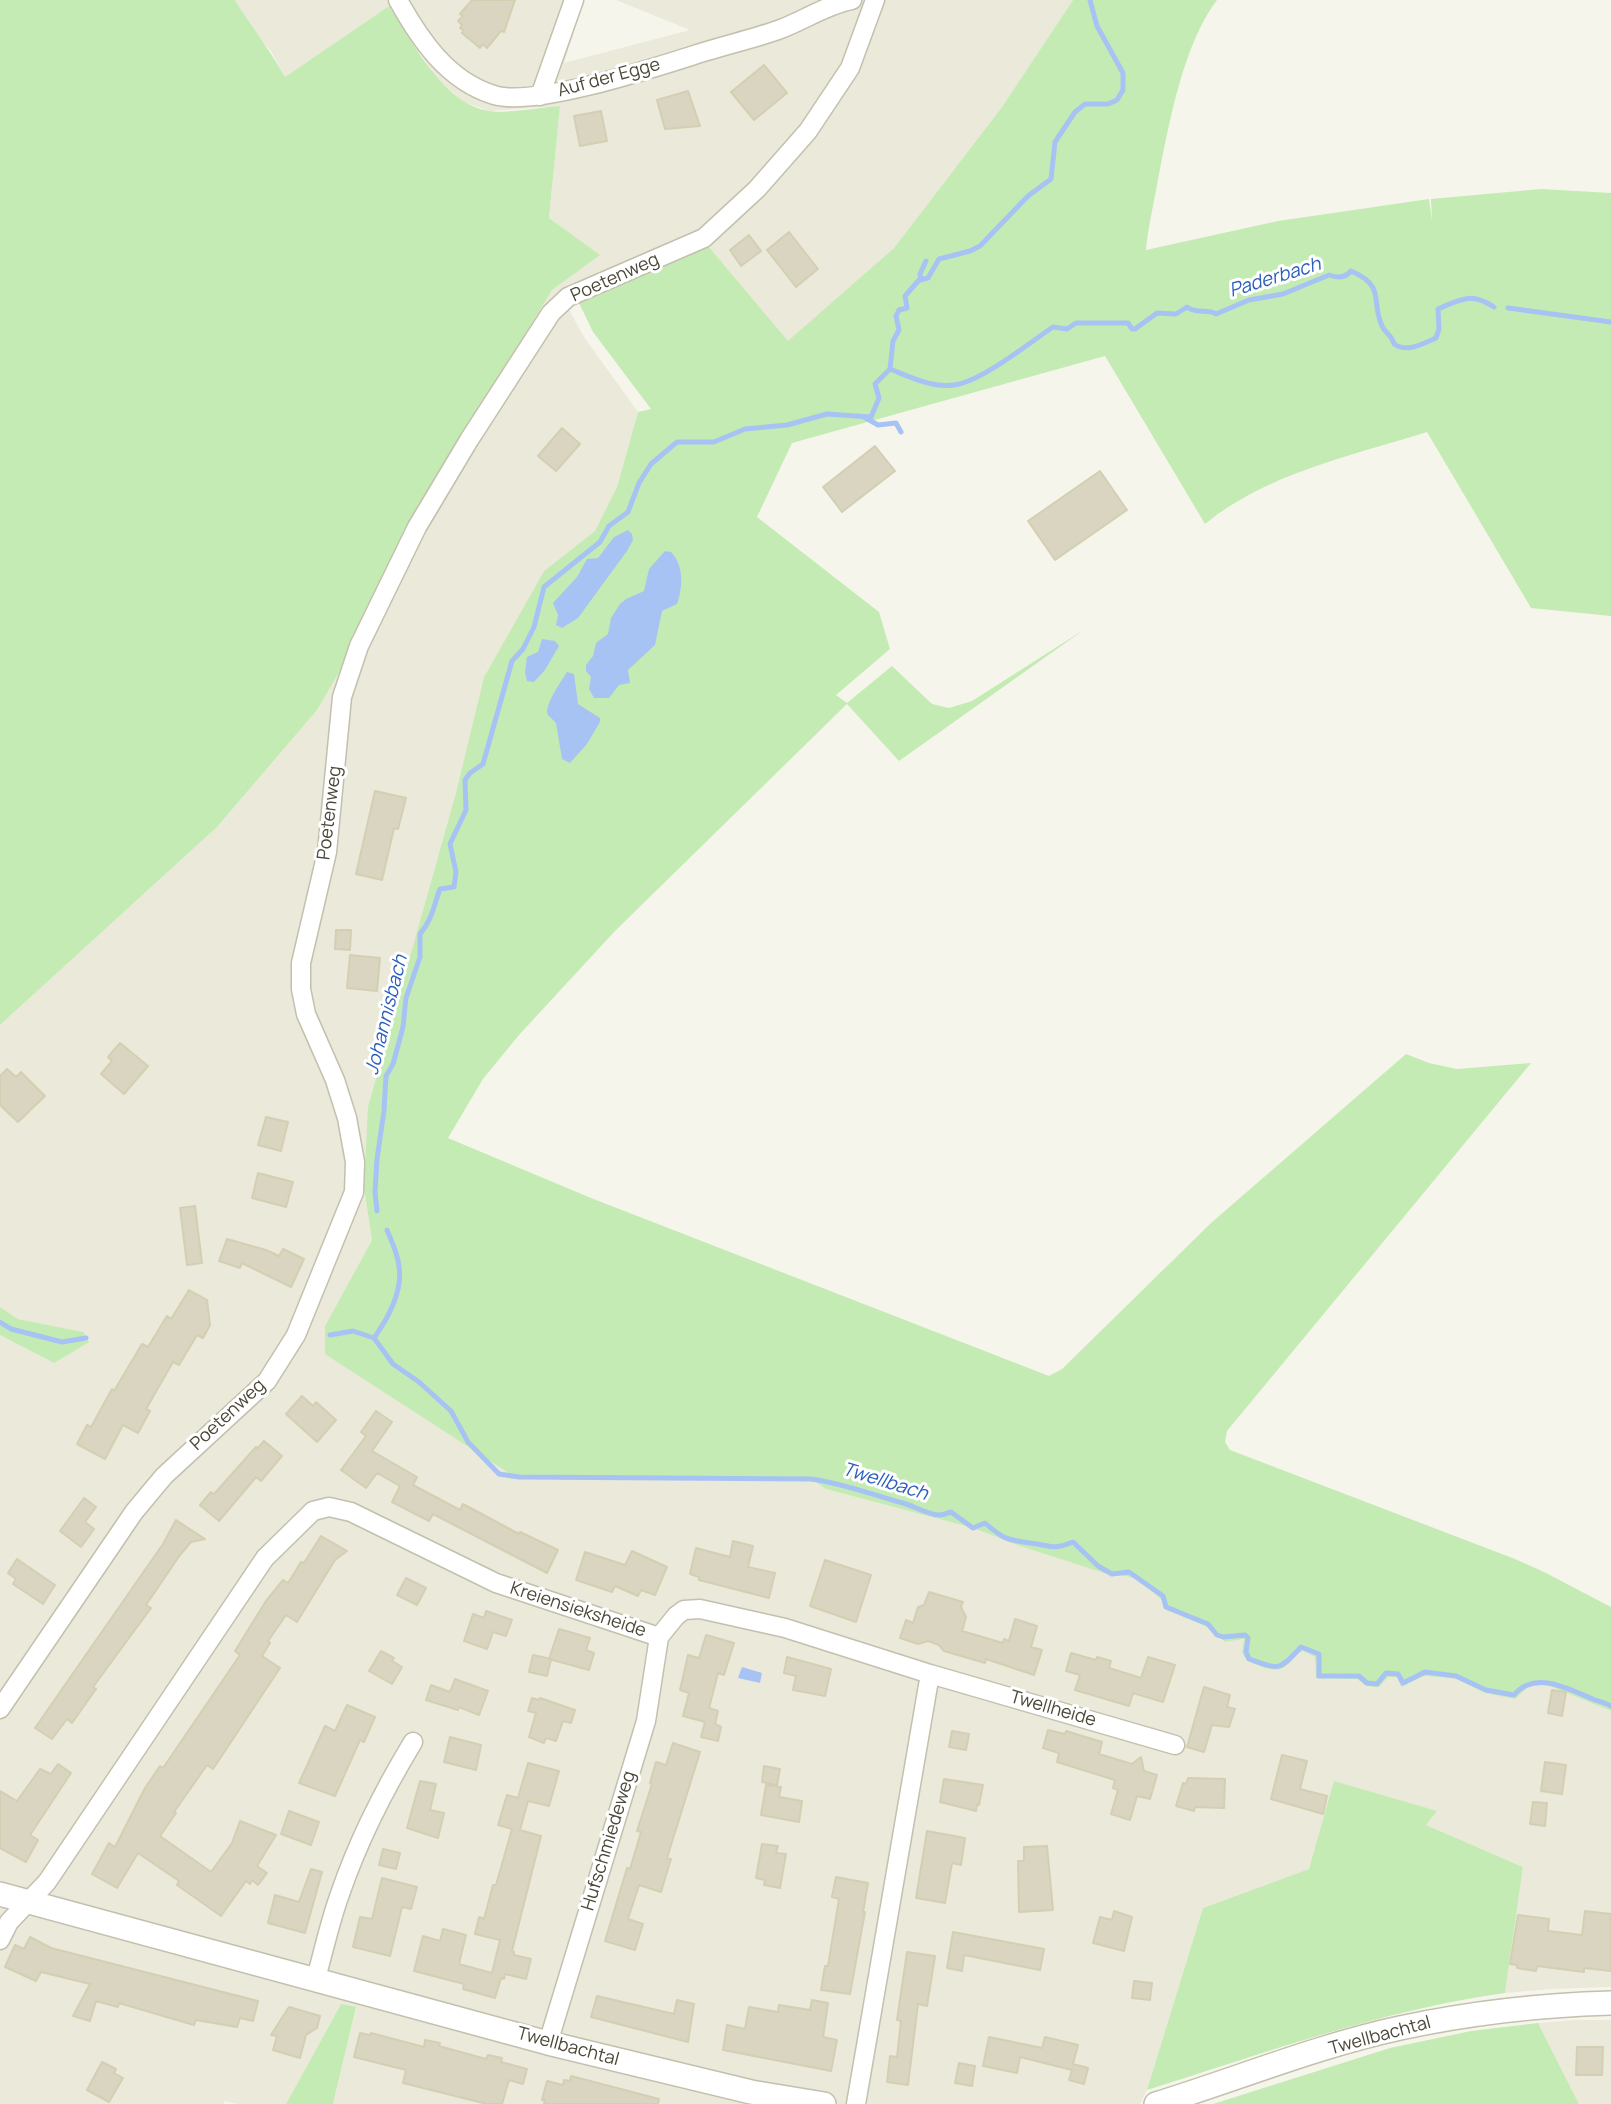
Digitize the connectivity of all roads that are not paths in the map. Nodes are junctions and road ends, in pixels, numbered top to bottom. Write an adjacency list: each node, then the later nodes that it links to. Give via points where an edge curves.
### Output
1 (398, 0): 6 (street, Auf der Egge, via 430,51 456,75 496,96)
2 (574, 0): 6 (street)
3 (852, 0): 6 (street, Auf der Egge, via 779,30)
4 (868, 0): 5 (street)
5 (874, 0): 9 (street, Poetenweg, via 850,68 808,131 757,189 704,238 568,298 551,313 417,527 359,646 342,697 327,852 301,963 306,1014 347,1118 355,1162 354,1192 296,1335 267,1381 164,1476 134,1512)
6 (540, 96)
7 (659, 1637): 8 (street, Kreiensieksheide, via 684,1610 700,1609 785,1628); 13 (street, Kreiensieksheide, via 496,1583 351,1512 329,1507 313,1511 265,1558 47,1882); 17 (street, Hufschmiedeweg, via 646,1721)
8 (930, 1674): 11 (street, Twellheide); 19 (street)
9 (0, 1709)
10 (413, 1742): 15 (street, via 386,1785 361,1842 340,1894)
11 (1175, 1745)
12 (0, 1894): 13 (street, Twellbachtal)
13 (27, 1902): 14 (street, Kreiensieksheide); 15 (street, Twellbachtal)
14 (0, 1940)
15 (316, 1978): 17 (street, Twellbachtal)
16 (1611, 2003): 20 (street, Twellbachtal, via 1485,2012 1398,2028)
17 (548, 2043): 18 (street, Twellbachtal, via 743,2091)
18 (824, 2104)
19 (856, 2104)
20 (1156, 2104)

